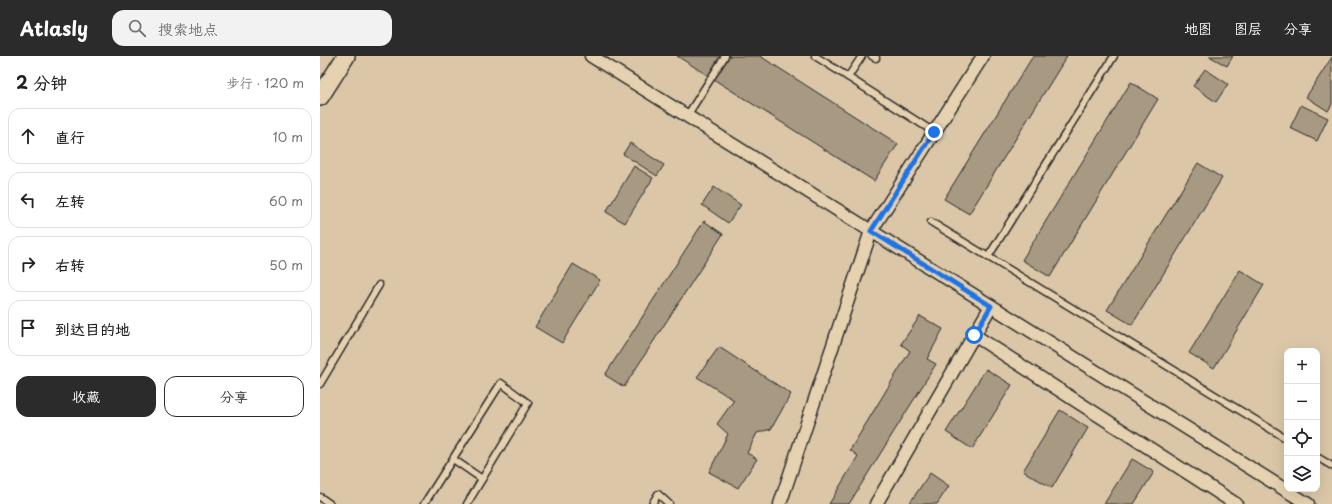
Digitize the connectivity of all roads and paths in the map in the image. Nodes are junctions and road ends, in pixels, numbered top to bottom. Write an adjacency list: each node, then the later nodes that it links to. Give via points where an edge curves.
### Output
1 (346, 56): 9 (street)
2 (591, 56): 10 (street)
3 (725, 56): 10 (lane)
4 (815, 56): 8 (lane)
5 (862, 56): 8 (lane)
6 (983, 56): 11 (street)
7 (1114, 56): 14 (lane)
8 (848, 77): 11 (lane)
9 (320, 97)
10 (687, 116): 13 (street)
11 (934, 132): 13 (street)
12 (931, 222): 14 (lane)
13 (871, 231): 16 (street); 30 (street)
14 (988, 257): 19 (lane)
15 (379, 285): 18 (lane)
16 (991, 306): 17 (street); 33 (street)
17 (974, 335): 31 (street); 32 (street)
18 (320, 384)
19 (1284, 437)
20 (453, 459): 23 (lane); 23 (lane, via 501,383 528,403); 26 (lane)
21 (1320, 459): 22 (lane)
22 (1332, 466)
23 (482, 479): 27 (lane)
24 (320, 497): 25 (lane)
25 (330, 504)
26 (424, 504)
27 (467, 504)
28 (652, 504): 29 (lane, via 658,494)
29 (669, 504)
30 (780, 504)
31 (876, 504)
32 (1236, 504)
33 (1308, 504)

